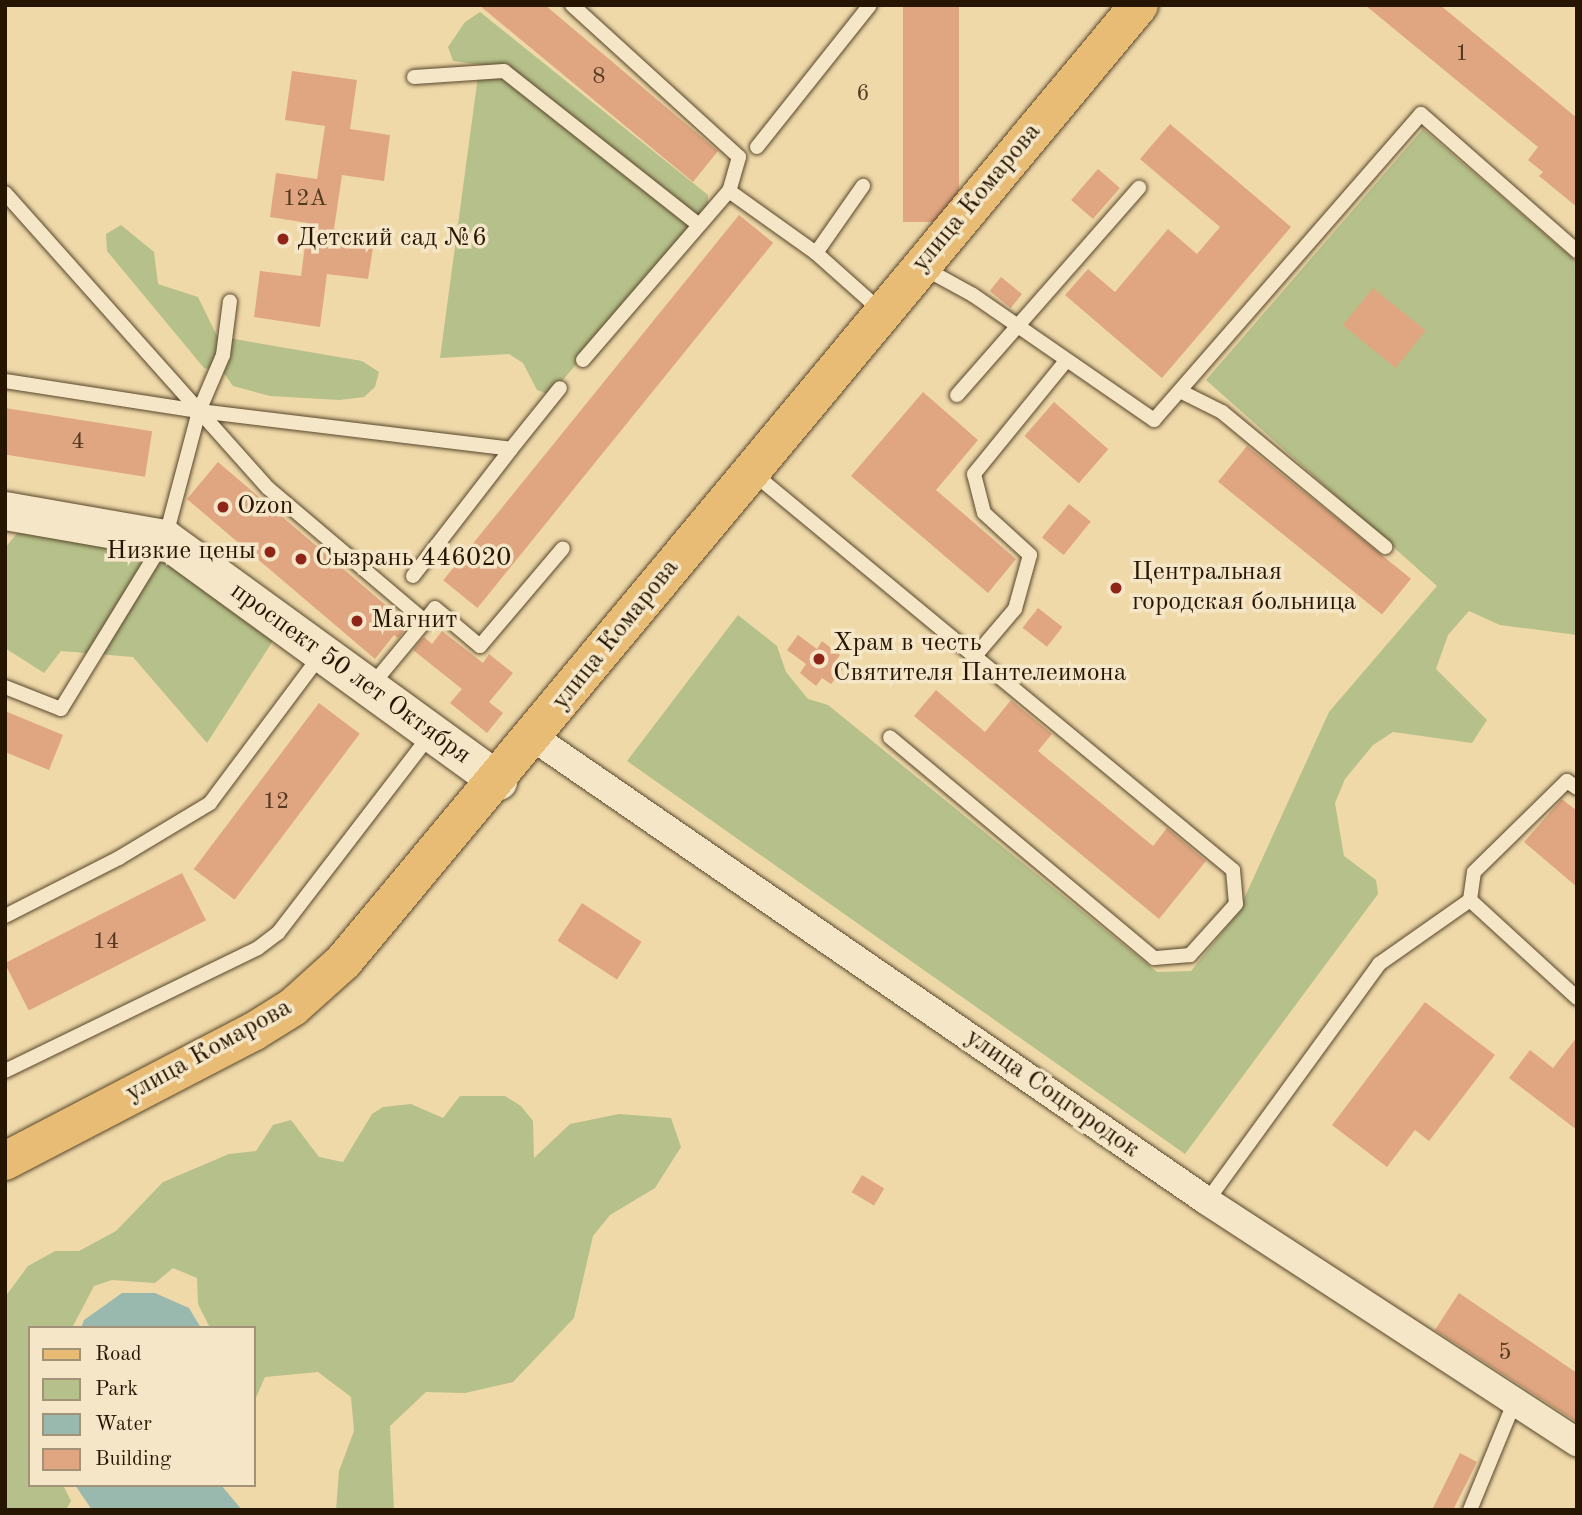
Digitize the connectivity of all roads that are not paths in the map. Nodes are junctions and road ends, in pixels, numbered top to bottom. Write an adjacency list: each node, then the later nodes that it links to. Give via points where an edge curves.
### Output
1 (572, 5): 8 (lane, via 739,157)
2 (870, 5): 5 (lane)
3 (1139, 5): 13 (main road, улица Комарова)
4 (414, 77): 10 (lane, via 504,71)
5 (757, 147)
6 (863, 186): 12 (lane)
7 (1139, 188): 16 (lane)
8 (729, 191): 10 (lane); 12 (lane)
9 (5, 194): 23 (lane)
10 (699, 225): 17 (lane)
11 (1577, 251): 21 (lane, via 1421,114)
12 (816, 253): 15 (lane)
13 (920, 266): 15 (main road, улица Комарова); 16 (lane, via 974,295)
14 (230, 301): 23 (lane, via 223,355)
15 (882, 312): 25 (main road, улица Комарова)
16 (1016, 328): 18 (lane); 22 (lane)
17 (583, 360)
18 (1065, 362): 21 (lane, via 1154,420); 33 (lane, via 974,474 984,513 1030,555 1016,609)
19 (5, 381): 23 (lane)
20 (560, 388): 24 (lane)
21 (1180, 391): 28 (lane, via 1222,412)
22 (957, 395)
23 (199, 411): 24 (lane); 27 (lane); 31 (lane, via 268,488)
24 (511, 449): 30 (lane)
25 (750, 470): 33 (lane); 37 (main road, улица Комарова)
26 (5, 511): 27 (street, проспект 50 лет Октября)
27 (165, 539): 32 (street, проспект 50 лет Октября); 34 (lane, via 61,709)
28 (1385, 547)
29 (563, 548): 31 (lane, via 480,646 435,608)
30 (413, 576)
31 (425, 621): 35 (lane)
32 (321, 654): 35 (street, проспект 50 лет Октября); 42 (lane, via 210,803 119,858)
33 (975, 656): 38 (lane, via 1233,870 1236,904 1190,955 1154,958)
34 (5, 687)
35 (369, 688): 36 (street, проспект 50 лет Октября)
36 (431, 734): 39 (street, проспект 50 лет Октября); 44 (lane, via 278,933 258,948)
37 (533, 737): 39 (main road, улица Комарова); 46 (street, улица Соцгородок)
38 (890, 737)
39 (498, 781): 45 (main road, улица Комарова, via 344,961 293,1007)
40 (1577, 788): 41 (lane, via 1567,780 1474,872)
41 (1470, 900): 43 (lane); 46 (lane, via 1379,964)
42 (5, 916)
43 (1577, 998)
44 (5, 1071)
45 (5, 1161)
46 (1207, 1201): 47 (street, улица Соцгородок)
47 (1515, 1401): 48 (street, улица Соцгородок); 49 (lane)
48 (1577, 1442)
49 (1470, 1510)

